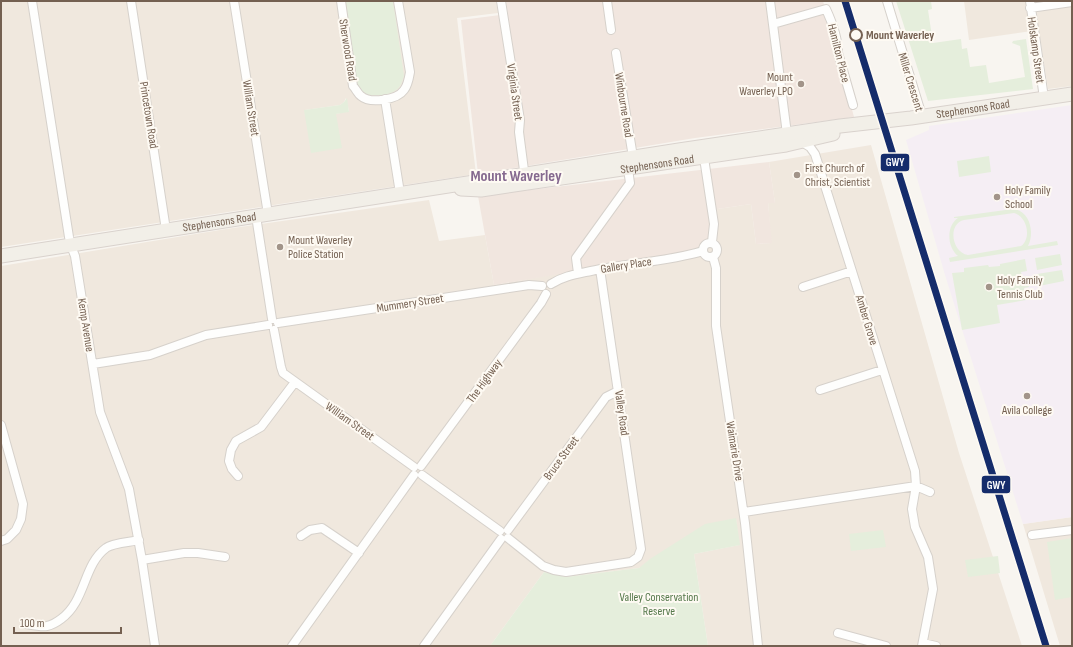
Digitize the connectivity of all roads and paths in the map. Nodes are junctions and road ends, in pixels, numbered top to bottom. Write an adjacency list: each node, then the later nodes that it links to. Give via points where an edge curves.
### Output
1 (32, 1): 32 (street, Kemp Avenue)
2 (131, 1): 30 (street, Princetown Road)
3 (234, 1): 29 (street, William Street)
4 (341, 1): 17 (street, Sherwood Road, via 353,86 361,97)
5 (398, 1): 17 (street, Sherwood Road, via 410,72 404,90 398,96)
6 (501, 1): 27 (street, Virginia Street, via 520,120 519,132)
7 (607, 1): 13 (street)
8 (770, 1): 12 (street)
9 (887, 1): 19 (street, Miller Crescent)
10 (1072, 2): 11 (street)
11 (1030, 4): 16 (street, Holskamp Street)
12 (773, 26): 18 (street, Hamilton Place, via 826,9 838,44 838,53); 21 (street)
13 (611, 30)
14 (616, 53): 26 (street, Winbourne Road)
15 (1072, 94): 16 (main road, Stephensons Road)
16 (1044, 98): 19 (main road, Stephensons Road)
17 (385, 99): 28 (street)
18 (853, 105)
19 (922, 116): 20 (main road, Stephensons Road)
20 (873, 123): 21 (main road, Stephensons Road); 22 (main road, Stephensons Road)
21 (787, 134): 24 (main road, Stephensons Road)
22 (821, 137): 23 (main road, Stephensons Road); 25 (street)
23 (802, 142): 24 (main road, Stephensons Road); 25 (street, Amber Grove)
24 (702, 152): 26 (main road, Stephensons Road); 31 (street, via 714,224)
25 (815, 154): 37 (street, Amber Grove)
26 (631, 163): 27 (main road, Stephensons Road); 38 (street, via 630,183 576,258)
27 (526, 178): 28 (main road, Stephensons Road)
28 (400, 193): 29 (main road, Stephensons Road)
29 (262, 215): 30 (main road, Stephensons Road); 43 (street, William Street)
30 (166, 230): 32 (main road, Stephensons Road)
31 (712, 242): 33 (street, via 705,244); 35 (street, via 718,248 717,254)
32 (70, 246): 34 (main road, Stephensons Road); 44 (street, Kemp Avenue, via 75,256)
33 (703, 251): 35 (street, via 708,257); 36 (street, Gallery Place, via 687,256)
34 (1, 256)
35 (713, 257): 54 (street, Waimarie Drive, via 716,268 716,326)
36 (600, 269): 38 (street, Gallery Place); 48 (street, Valley Road)
37 (852, 271): 41 (street); 45 (street, Amber Grove)
38 (578, 274): 39 (street, Gallery Place, via 560,278)
39 (550, 284): 40 (street, via 545,283); 42 (street, via 552,291)
40 (542, 286): 42 (street); 43 (street, Mummery Street, via 529,285)
41 (803, 287)
42 (546, 294): 50 (street, The Highway)
43 (273, 324): 44 (street, Mummery Street, via 206,335 150,355); 46 (street, William Street, via 283,373)
44 (93, 364): 59 (street, Kemp Avenue, via 100,412 129,489)
45 (882, 370): 47 (street); 52 (street, Amber Grove, via 914,470)
46 (295, 382): 50 (street, William Street); 51 (street, via 261,427 236,441 229,461)
47 (820, 390)
48 (618, 391): 56 (street, Bruce Street, via 606,397); 63 (street, Valley Road, via 641,549)
49 (1, 425): 60 (street, via 22,504 21,519 16,530)
50 (418, 471): 56 (street, William Street); 61 (street, The Highway)
51 (238, 476)
52 (916, 486): 53 (street); 54 (street); 67 (street, Amber Grove, via 912,509 915,527 928,557 933,589)
53 (930, 492)
54 (744, 512): 71 (street, Waimarie Drive)
55 (1072, 530): 57 (street)
56 (504, 535): 63 (street, William Street, via 543,566 566,572 631,562); 70 (street, Bruce Street)
57 (1032, 535)
58 (301, 536): 61 (street, via 310,530 322,528)
59 (139, 540): 64 (street, Kemp Avenue); 65 (street, via 107,546 93,564 79,598 56,622 47,626)
60 (1, 541)
61 (359, 553): 69 (street, The Highway)
62 (225, 557): 64 (street, via 184,552)
63 (638, 557)
64 (142, 560): 68 (street, Kemp Avenue)
65 (26, 624)
66 (838, 633): 72 (street)
67 (923, 645): 73 (street)
68 (155, 646)
69 (292, 646)
70 (424, 646)
71 (758, 646)
72 (886, 646)
73 (936, 646)

